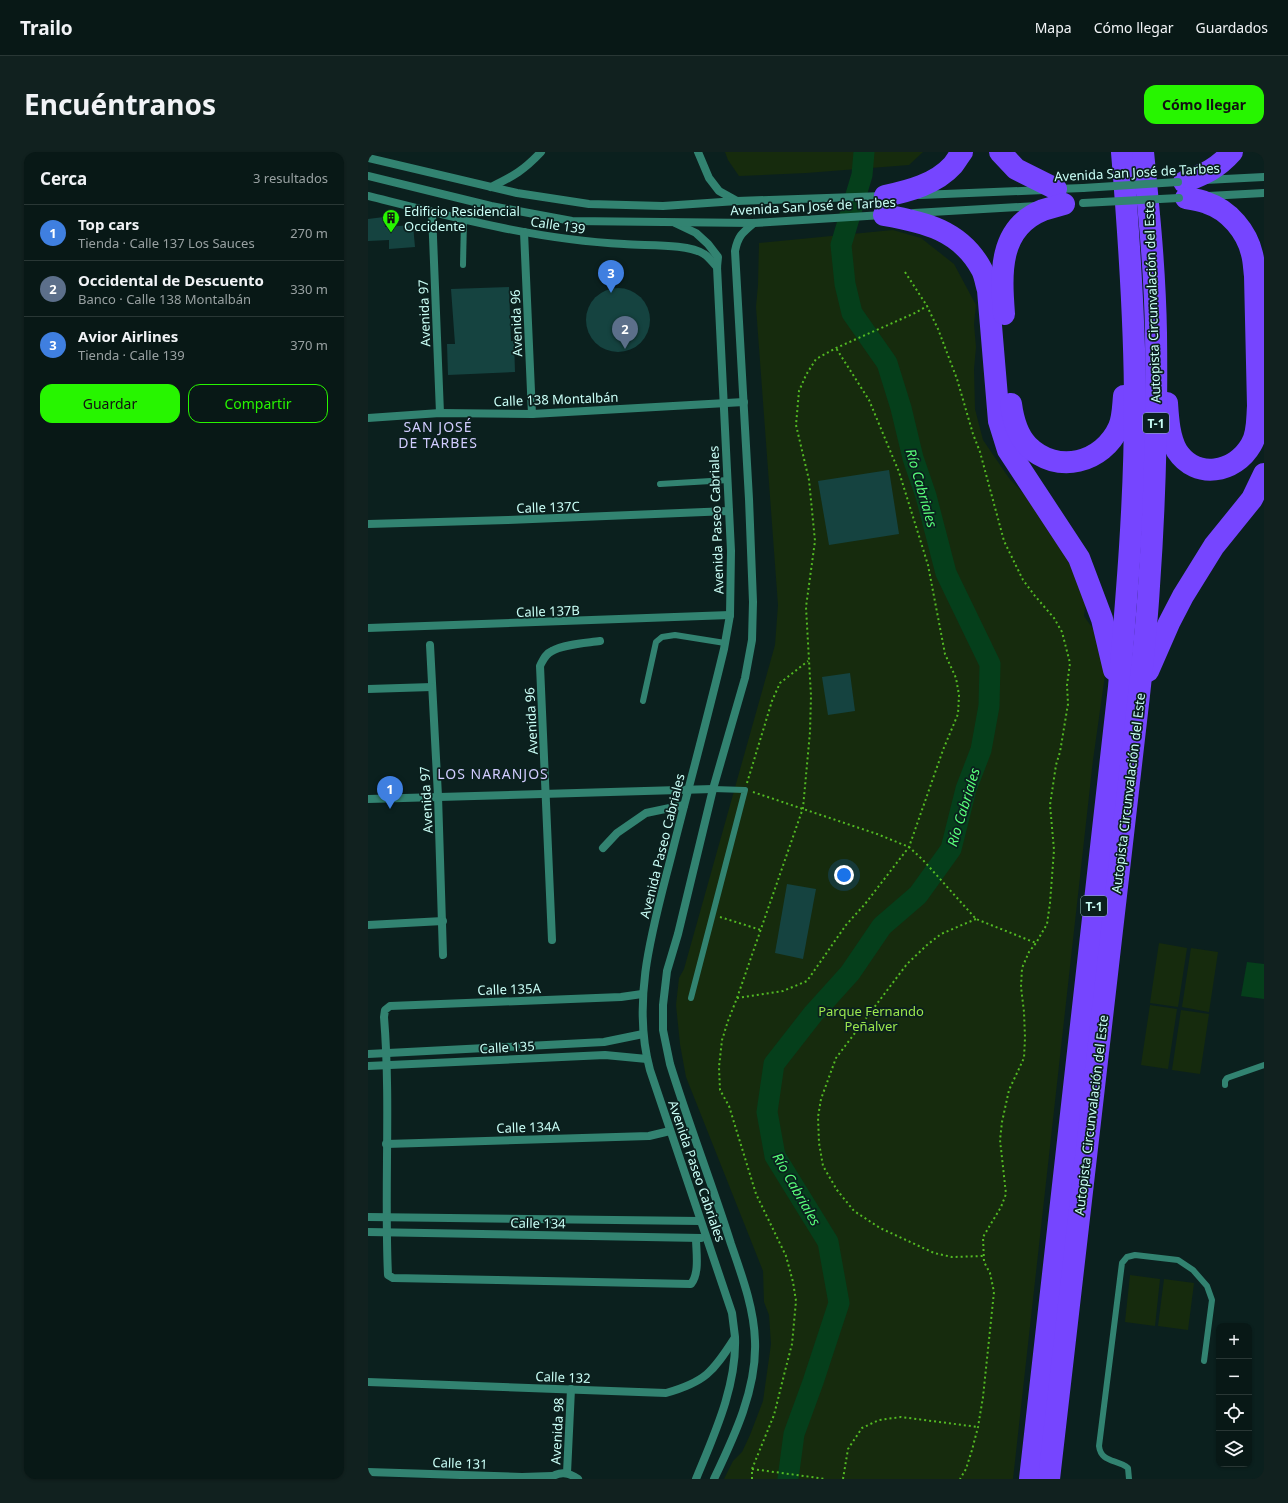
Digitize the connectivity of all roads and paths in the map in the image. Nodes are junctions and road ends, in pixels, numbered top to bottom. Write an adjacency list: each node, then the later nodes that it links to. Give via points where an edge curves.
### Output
1 (541, 152): 11 (street, via 515,176)
2 (698, 152): 15 (street, via 709,178 719,191)
3 (962, 152): 17 (highway, via 953,165 939,177)
4 (1000, 152): 16 (highway, via 1016,169)
5 (1122, 152): 28 (highway, Autopista Circunvalación del Este / T-1)
6 (1143, 152): 27 (highway, Autopista Circunvalación del Este / T-1, via 1150,219)
7 (1232, 152): 12 (highway, via 1220,165)
8 (368, 158): 11 (street, Avenida San José de Tarbes)
9 (368, 176): 20 (street, Avenida San José de Tarbes, via 491,206 572,221)
10 (1264, 177): 12 (street, Avenida San José de Tarbes)
11 (491, 187): 15 (street, Avenida San José de Tarbes, via 589,204 663,206)
12 (1182, 190): 13 (street, Avenida San José de Tarbes); 16 (street, Avenida San José de Tarbes, bridge); 16 (street, Avenida San José de Tarbes, bridge, via 1083,188); 27 (highway, via 1222,211 1236,223 1253,255 1257,426 1252,444 1243,458 1231,466 1217,470 1202,468 1189,462 1178,451 1171,435 1165,379)
13 (1264, 193)
14 (368, 196): 18 (street, Calle 139)
15 (737, 201): 17 (street, Avenida San José de Tarbes)
16 (1070, 201): 17 (street, Avenida San José de Tarbes); 17 (street, Avenida San José de Tarbes); 28 (highway, via 1043,210 1022,224 1006,248 1002,266 1009,393 1017,431 1028,446 1043,457 1060,462 1078,462 1094,456 1109,444 1120,426 1126,366)
17 (884, 205): 21 (street, Avenida San José de Tarbes); 47 (highway, via 951,236 969,252 982,270 988,290 999,421 1008,450 1079,558 1102,619)
18 (432, 212): 19 (street, Calle 139); 32 (street, Avenida 97)
19 (464, 219): 22 (street, Calle 139); 23 (lane)
20 (675, 223): 21 (street, Avenida San José de Tarbes); 24 (street, Avenida Paseo Cabriales, via 696,233 708,244 718,257)
21 (754, 223): 30 (street, Avenida Paseo Cabriales, via 738,239 736,251)
22 (524, 232): 24 (street, Calle 139, via 601,243 689,248 705,254); 33 (street, Avenida 96)
23 (463, 265)
24 (717, 267): 31 (street, Avenida Paseo Cabriales)
25 (905, 272): 26 (path)
26 (927, 306): 29 (path); 67 (path, via 957,379 1004,541 1023,580 1062,632 1070,663 1068,704 1050,805 1054,850 1050,903 1047,924)
27 (1156, 331): 49 (highway, Autopista Circunvalación del Este / T-1, via 1154,491 1149,587)
28 (1134, 332): 47 (highway, Autopista Circunvalación del Este / T-1, via 1133,490)
29 (836, 348): 45 (path, via 816,359 799,391 797,408 796,425 809,480 814,541 806,607); 59 (path, via 869,400 899,472 928,565 945,654 956,678 959,695 958,714)
30 (744, 402): 31 (street, Calle 138 Montalbán); 52 (street, Avenida Paseo Cabriales, via 753,602 752,640 745,678)
31 (723, 403): 33 (street, Calle 138 Montalbán); 36 (street, Avenida Paseo Cabriales)
32 (440, 414): 33 (street, Calle 138 Montalbán); 34 (street, Calle 138 Montalbán)
33 (532, 414)
34 (368, 418)
35 (1264, 474): 49 (highway, via 1255,500 1214,546 1183,596 1155,653)
36 (728, 480): 37 (lane); 38 (street, Avenida Paseo Cabriales)
37 (660, 484)
38 (729, 511): 39 (street, Calle 137C); 40 (street, Avenida Paseo Cabriales)
39 (368, 524)
40 (730, 615): 41 (street, Calle 137B); 43 (street, Avenida Paseo Cabriales)
41 (368, 628)
42 (600, 641): 54 (street, Avenida 96, via 551,651 543,658 540,666)
43 (725, 643): 50 (lane, via 675,635 662,637 656,642); 51 (street, Avenida Paseo Cabriales)
44 (430, 645): 46 (street, Avenida 97)
45 (809, 661): 53 (path, via 780,683 772,701); 58 (path, via 811,696)
46 (432, 686): 48 (street); 55 (street, Avenida 97)
47 (1119, 687): 106 (highway, Autopista Circunvalación del Este / T-1)
48 (368, 690)
49 (1139, 694): 107 (highway, Autopista Circunvalación del Este / T-1)
50 (643, 701)
51 (688, 790): 52 (street); 54 (street); 57 (street, Avenida Paseo Cabriales)
52 (713, 790): 53 (lane); 101 (street, Avenida Paseo Cabriales, via 667,971 663,1030 670,1064 751,1308 755,1342 753,1373 745,1405)
53 (745, 790): 58 (path); 61 (lane)
54 (546, 794): 55 (street); 66 (street, Avenida 96)
55 (438, 796): 56 (street); 63 (street, Avenida 97)
56 (368, 799)
57 (684, 805): 60 (street, via 646,813 618,833); 69 (street, Avenida Paseo Cabriales, via 653,929)
58 (803, 808): 59 (path); 65 (path)
59 (908, 847): 62 (path, via 923,860); 71 (path, via 846,925 807,981 784,991)
60 (603, 848)
61 (713, 915): 65 (path); 70 (lane)
62 (976, 920): 67 (path); 89 (path, via 941,934 907,964 836,1058 821,1099 818,1117 823,1166 836,1190 854,1211 880,1228 934,1253 952,1257)
63 (443, 921): 64 (street); 68 (street, Avenida 97)
64 (368, 925)
65 (761, 930): 71 (path)
66 (552, 940)
67 (1036, 943): 89 (path, via 1022,968 1024,1058 1008,1090 1002,1122 1001,1147 1006,1194 984,1238)
68 (443, 955)
69 (642, 994): 72 (street, Avenida Paseo Cabriales); 73 (street, Calle 135A, via 390,1006 385,1010 384,1017)
70 (691, 998)
71 (737, 998): 95 (path, via 722,1040 720,1090 729,1106 756,1194 786,1256 796,1301 792,1344 774,1415)
72 (643, 1034): 73 (street, Calle 135, via 604,1042); 75 (street, Avenida Paseo Cabriales)
73 (387, 1053): 74 (street, Calle 135); 76 (street)
74 (368, 1054)
75 (647, 1059): 76 (street, Calle 135, via 605,1055); 80 (street, Avenida Paseo Cabriales)
76 (387, 1065): 77 (street, Calle 135); 81 (street)
77 (368, 1066)
78 (1264, 1066): 79 (lane, via 1227,1078)
79 (1225, 1085)
80 (670, 1131): 81 (street, Calle 134A, via 650,1136); 84 (street, Avenida Paseo Cabriales)
81 (386, 1144): 83 (street)
82 (368, 1217): 83 (street, Calle 134)
83 (386, 1217): 84 (street, Calle 134); 86 (street)
84 (700, 1221): 88 (street, Avenida Paseo Cabriales)
85 (368, 1232): 86 (street, Calle 134)
86 (386, 1232): 87 (street, Calle 134); 87 (street, via 388,1275 401,1279 691,1284 696,1266)
87 (696, 1238): 88 (street, Calle 134)
88 (707, 1238): 90 (street, Avenida Paseo Cabriales, via 732,1313)
89 (983, 1256): 94 (path, via 994,1292)
90 (735, 1338): 93 (street, Calle 132, via 710,1373 682,1388 666,1393); 100 (street, Avenida Paseo Cabriales, via 729,1389 721,1419)
91 (1204, 1361): 108 (lane, via 1212,1300 1207,1286 1194,1270 1178,1260 1135,1255 1127,1257 1122,1263 1099,1446 1104,1457 1128,1468)
92 (368, 1382): 93 (street, Calle 132)
93 (571, 1390): 97 (street, Avenida 98)
94 (978, 1427): 104 (path, via 901,1417 879,1420 862,1428 848,1449); 105 (path, via 966,1469)
95 (752, 1469): 102 (path); 103 (path)
96 (368, 1472): 98 (street, Calle 131)
97 (566, 1473): 98 (street, Calle 131); 99 (street)
98 (550, 1478)
99 (578, 1479)
100 (696, 1479)
101 (714, 1479)
102 (752, 1479)
103 (826, 1479)
104 (843, 1479)
105 (960, 1479)
106 (1030, 1479)
107 (1049, 1479)
108 (1129, 1479)

